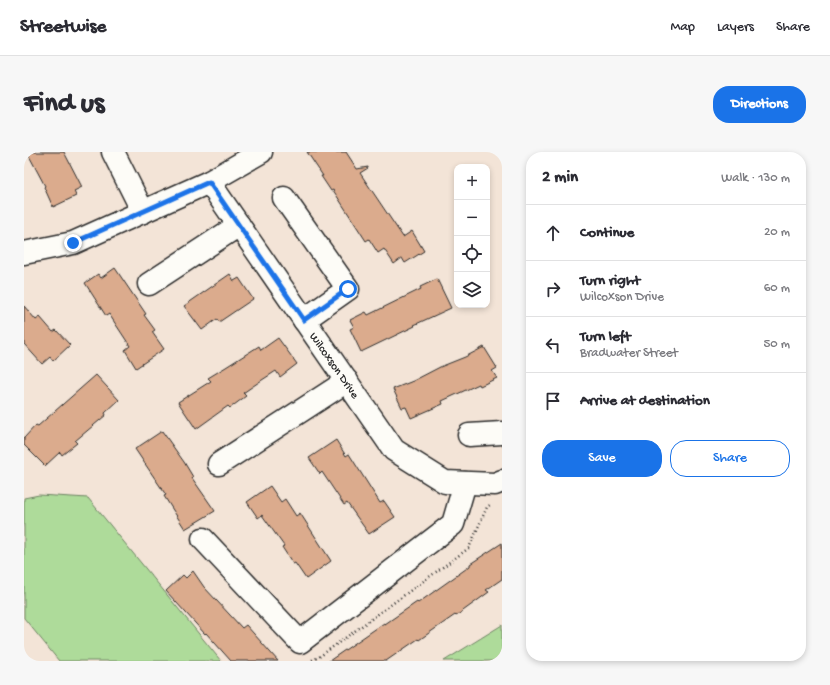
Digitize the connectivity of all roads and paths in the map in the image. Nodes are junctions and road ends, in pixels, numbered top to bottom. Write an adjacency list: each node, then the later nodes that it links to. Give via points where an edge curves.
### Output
1 (113, 152): 5 (street)
2 (260, 152): 3 (street)
3 (209, 182): 5 (street); 6 (street, Wilcoxson Drive)
4 (284, 198): 9 (street, via 348,289)
5 (143, 212): 7 (street, via 73,243)
6 (239, 225): 8 (street); 9 (street, Wilcoxson Drive)
7 (24, 253)
8 (149, 284)
9 (304, 320): 10 (street, Wilcoxson Drive)
10 (346, 381): 13 (street); 15 (street, Wilcoxson Drive, via 394,450 445,482)
11 (502, 433): 12 (street)
12 (469, 435)
13 (219, 464)
14 (502, 481): 15 (street, Wilcoxson Drive, via 495,484)
15 (465, 483): 17 (street, via 453,524 300,642)
16 (492, 505): 18 (path, via 487,507 469,548)
17 (203, 538)
18 (311, 661)

